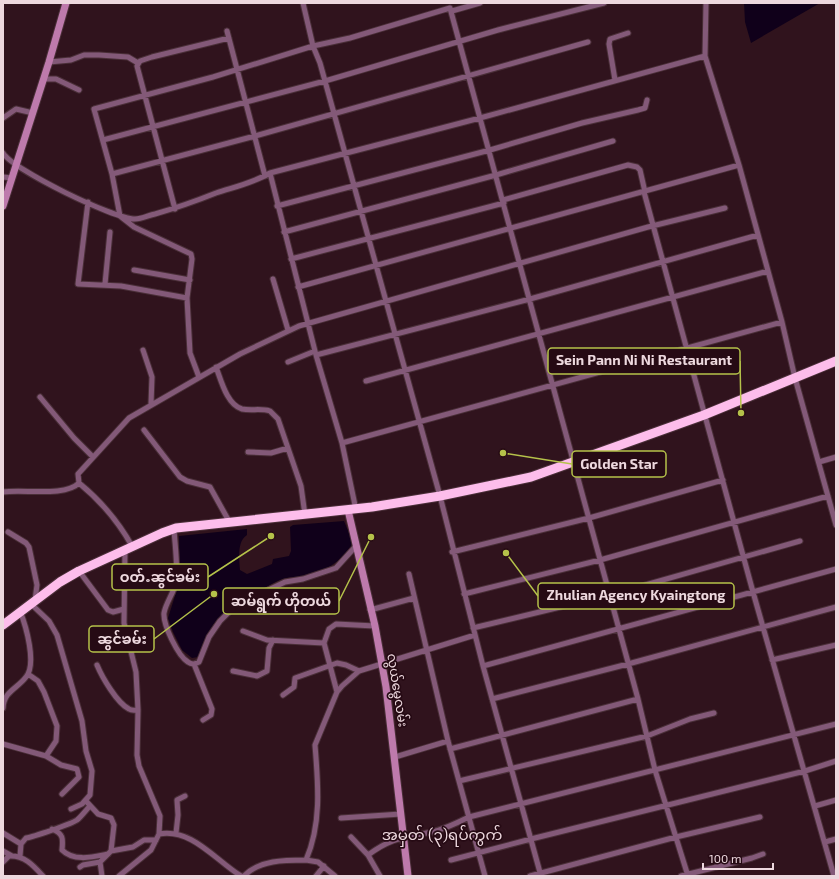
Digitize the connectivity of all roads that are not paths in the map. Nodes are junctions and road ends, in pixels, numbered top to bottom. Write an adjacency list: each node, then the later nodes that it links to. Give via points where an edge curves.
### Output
1 (66, 3): 14 (street)
2 (304, 3): 12 (street)
3 (480, 3): 6 (street)
4 (604, 3): 10 (street)
5 (706, 3): 13 (street)
6 (451, 7): 10 (street); 12 (street, via 350,38)
7 (227, 32): 9 (street)
8 (628, 33): 19 (street, via 610,39)
9 (229, 38): 15 (street, via 152,57); 16 (street)
10 (460, 42): 17 (street); 20 (street)
11 (588, 42): 17 (street)
12 (313, 46): 16 (street); 20 (street)
13 (705, 56): 19 (street); 38 (street)
14 (49, 62): 15 (street, via 71,60 84,55 128,57); 18 (street)
15 (138, 63): 22 (street)
16 (237, 70): 22 (street); 24 (street)
17 (468, 75): 26 (street); 28 (street)
18 (44, 79): 21 (street, via 56,79); 25 (street)
19 (615, 80): 28 (street)
20 (325, 81): 24 (street); 26 (street)
21 (79, 90)
22 (145, 95): 29 (street); 31 (street, via 94,109)
23 (647, 100): 33 (street, via 645,108)
24 (245, 102): 29 (street); 30 (street)
25 (33, 113): 27 (street, via 16,110); 37 (street)
26 (334, 114): 30 (street); 34 (street)
27 (3, 118)
28 (480, 118): 33 (street); 34 (street)
29 (153, 127): 31 (street); 36 (street)
30 (255, 136): 36 (street); 40 (street)
31 (103, 140): 39 (street)
32 (613, 141): 41 (street)
33 (490, 150): 41 (street); 44 (street)
34 (345, 152): 40 (street); 44 (street)
35 (3, 153): 37 (street)
36 (162, 160): 39 (street); 50 (street)
37 (17, 164): 43 (street); 46 (street, via 50,185)
38 (738, 165): 45 (street); 58 (street)
39 (112, 174): 53 (street)
40 (267, 174): 49 (street, via 275,190); 50 (street, via 241,186)
41 (496, 175): 47 (street); 52 (street)
42 (3, 177): 43 (street)
43 (12, 178): 48 (street)
44 (354, 186): 49 (street); 52 (street)
45 (645, 192): 47 (street, via 640,170 628,165); 54 (street); 55 (street)
46 (88, 202): 53 (street); 68 (street, via 77,281 82,285)
47 (504, 202): 55 (street); 59 (street)
48 (3, 206)
49 (277, 206): 57 (street)
50 (175, 208): 53 (street, via 143,218)
51 (725, 208): 54 (street)
52 (361, 211): 57 (street); 59 (street)
53 (120, 216): 67 (street, via 134,227 190,254)
54 (654, 226): 61 (street); 62 (street)
55 (511, 229): 62 (street); 63 (street)
56 (110, 232): 68 (street)
57 (284, 232): 60 (street)
58 (758, 235): 61 (street); 65 (street)
59 (368, 238): 60 (street); 63 (street)
60 (291, 260): 69 (street)
61 (663, 262): 70 (street); 72 (street)
62 (520, 263): 72 (street); 73 (street)
63 (376, 266): 69 (street); 73 (street)
64 (134, 270): 67 (street)
65 (768, 271): 70 (street); 75 (street)
66 (274, 279): 76 (street)
67 (190, 280): 71 (street)
68 (105, 284): 71 (street)
69 (298, 287): 74 (street)
70 (673, 297): 77 (street); 79 (street)
71 (187, 298): 86 (street, via 190,353)
72 (530, 299): 77 (street); 78 (street)
73 (386, 300): 74 (street); 78 (street)
74 (308, 322): 76 (street); 81 (street)
75 (782, 322): 79 (street); 87 (street)
76 (288, 330): 84 (street)
77 (539, 334): 85 (street); 89 (street)
78 (395, 335): 81 (street); 85 (street)
79 (686, 347): 89 (street); 92 (street)
80 (143, 350): 91 (street, via 152,377)
81 (316, 353): 83 (street); 95 (street)
82 (836, 361): 87 (highway)
83 (288, 362)
84 (216, 367): 86 (street); 96 (street, via 234,406 249,410 264,409 275,414)
85 (405, 371): 88 (street); 93 (street)
86 (199, 377): 91 (street)
87 (795, 378): 92 (highway); 101 (street)
88 (366, 381)
89 (553, 385): 93 (street); 100 (street)
90 (40, 397): 98 (street)
91 (151, 404): 98 (street, via 129,418)
92 (704, 415): 100 (highway); 102 (street)
93 (419, 422): 95 (street); 105 (street)
94 (144, 430): 111 (street, via 180,477 210,487)
95 (342, 443): 107 (street)
96 (288, 448): 97 (street, via 271,453); 108 (street, via 301,486)
97 (248, 452)
98 (93, 457): 103 (street, via 78,474)
99 (836, 457): 101 (street)
100 (574, 461): 105 (highway, via 531,477); 109 (street)
101 (819, 462): 106 (street)
102 (723, 480): 109 (street); 110 (street)
103 (79, 483): 104 (street, via 65,490); 117 (street, via 96,497 121,526)
104 (3, 492)
105 (440, 496): 107 (highway); 118 (street)
106 (828, 496): 110 (street); 112 (street)
107 (352, 510): 108 (highway); 116 (street, လွယ်မွေလမ်း)
108 (305, 515): 111 (highway)
109 (589, 518): 118 (street); 120 (street)
110 (734, 522): 119 (street); 120 (street)
111 (230, 523): 113 (highway)
112 (836, 525)
113 (174, 529): 117 (highway); 146 (street, via 176,581 164,614 165,622 174,644 188,663)
114 (8, 532): 128 (street, via 29,547 37,585)
115 (800, 541): 119 (street)
116 (356, 546): 131 (street, လွယ်မွေလမ်း); 146 (street, via 336,568 308,578 284,582 235,606 220,621 209,637 199,662)
117 (129, 548): 122 (highway); 130 (street)
118 (452, 552): 125 (street)
119 (744, 558): 124 (street); 126 (street)
120 (600, 560): 125 (street); 126 (street)
121 (836, 569): 124 (street)
122 (79, 571): 128 (highway); 130 (street, via 108,610 113,612)
123 (409, 574): 127 (street)
124 (752, 592): 135 (street); 137 (street)
125 (464, 594): 136 (street)
126 (610, 595): 136 (street); 137 (street)
127 (414, 598): 131 (street); 143 (street)
128 (33, 602): 132 (highway); 180 (street, via 57,635 82,721 92,771 90,795)
129 (836, 607): 135 (street)
130 (124, 608): 160 (street, via 125,634 136,672)
131 (370, 610): 134 (street, လွယ်မွေလမ်း)
132 (20, 611): 133 (highway); 153 (street, via 28,634)
133 (3, 625)
134 (375, 626): 141 (street, via 332,626); 145 (street, လွယ်မွေလမ်း)
135 (763, 627): 144 (street); 148 (street)
136 (473, 628): 139 (street)
137 (619, 629): 148 (street); 150 (street)
138 (243, 631): 140 (street)
139 (475, 635): 143 (street); 150 (street)
140 (273, 640): 141 (street); 151 (street, via 269,648 267,671 257,676)
141 (324, 643): 147 (street)
142 (836, 645): 144 (street)
143 (427, 651): 145 (street); 167 (street)
144 (772, 660): 166 (street)
145 (382, 663): 152 (street); 171 (street, လွယ်မွေလမ်း)
146 (194, 664): 162 (street, via 212,709 211,715)
147 (331, 664): 152 (street, via 346,665); 154 (street); 156 (street, via 295,678 294,687)
148 (628, 664): 157 (street); 158 (street)
149 (97, 665): 160 (street, via 112,692 127,708)
150 (483, 666): 157 (street)
151 (233, 671)
152 (359, 671): 154 (street)
153 (28, 674): 155 (street); 170 (street, via 38,680 57,726 56,742)
154 (337, 692): 209 (street, via 315,745 318,819 312,847)
155 (5, 694): 159 (street)
156 (283, 695)
157 (492, 699): 164 (street)
158 (638, 699): 164 (street); 165 (street)
159 (3, 708)
160 (138, 710): 193 (street, via 137,755 139,766 160,816)
161 (714, 713): 165 (street, via 690,719)
162 (204, 720)
163 (836, 724): 166 (street)
164 (501, 734): 169 (street); 173 (street)
165 (647, 736): 173 (street); 174 (street)
166 (794, 736): 174 (street); 175 (street)
167 (448, 740): 169 (street); 171 (street)
168 (3, 744): 170 (street)
169 (450, 749): 176 (street)
170 (46, 756): 177 (street, via 61,765 79,770 79,777)
171 (395, 757): 186 (street, လွယ်မွေလမ်း)
172 (836, 761): 175 (street)
173 (511, 770): 176 (street); 181 (street)
174 (655, 770): 181 (street); 182 (street)
175 (805, 771): 182 (street); 184 (street)
176 (459, 781): 187 (street)
177 (62, 794)
178 (185, 796): 192 (street, via 177,800)
179 (836, 800): 184 (street)
180 (86, 801): 183 (street); 185 (street)
181 (522, 804): 187 (street); 197 (street)
182 (666, 805): 196 (street); 197 (street)
183 (90, 806): 190 (street, via 76,820); 203 (street, via 98,814 111,818 114,825)
184 (815, 806): 200 (street)
185 (71, 809)
186 (401, 814): 189 (street); 194 (street, လွယ်မွေလမ်း)
187 (469, 817): 194 (street, via 432,832); 204 (street)
188 (760, 817): 196 (street)
189 (341, 818)
190 (52, 829): 201 (street, via 36,837 26,838); 203 (street, via 60,833 63,838 63,852 71,856 88,857)
191 (3, 833): 201 (street)
192 (176, 833): 193 (street); 220 (street, via 202,846)
193 (159, 834): 199 (street)
194 (403, 836): 206 (street, via 384,844); 225 (street, လွယ်မွေလမ်း)
195 (351, 837): 206 (street)
196 (676, 837): 215 (street); 216 (street)
197 (531, 839): 204 (street); 215 (street)
198 (836, 839): 200 (street)
199 (156, 840): 203 (street, via 144,840 133,847); 219 (street, via 151,850)
200 (825, 842): 229 (street)
201 (21, 844): 208 (street)
202 (3, 851): 207 (street)
203 (110, 853): 212 (street)
204 (478, 853): 210 (street); 226 (street)
205 (763, 854): 216 (street)
206 (368, 855): 224 (street)
207 (12, 856): 208 (street); 211 (street, via 8,856)
208 (20, 856): 217 (street)
209 (306, 860): 213 (street); 221 (street, via 262,864 252,868)
210 (451, 860)
211 (3, 862)
212 (100, 862): 214 (street, via 82,865); 218 (street)
213 (324, 866): 222 (street); 223 (street)
214 (80, 868)
215 (541, 875): 227 (street)
216 (688, 875): 228 (street)
217 (43, 876)
218 (102, 876)
219 (119, 876)
220 (241, 876)
221 (244, 876)
222 (316, 876)
223 (335, 876)
224 (380, 876)
225 (408, 876)
226 (485, 876)
227 (530, 876)
228 (681, 876)
229 (834, 876)

